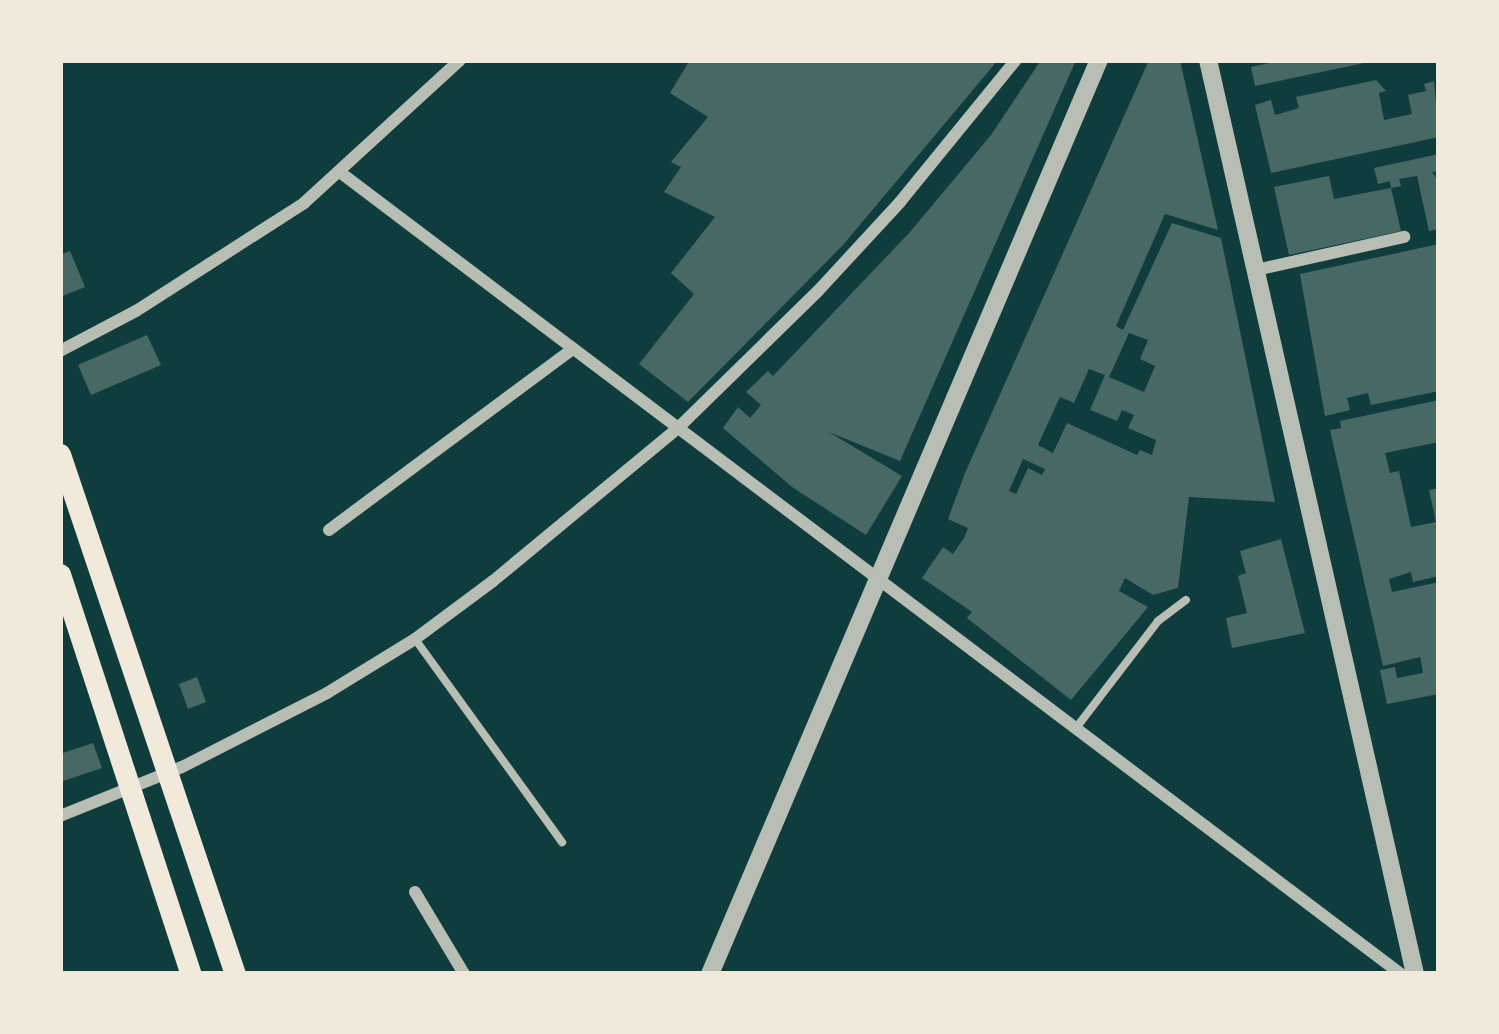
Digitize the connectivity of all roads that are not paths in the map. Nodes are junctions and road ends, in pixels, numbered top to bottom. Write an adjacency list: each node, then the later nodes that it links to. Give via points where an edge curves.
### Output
1 (460, 60): 5 (street)
2 (1016, 60): 10 (street, via 845,261)
3 (1099, 60): 14 (street)
4 (1208, 60): 7 (street)
5 (341, 173): 8 (street); 9 (street, via 251,241)
6 (1404, 237): 7 (street)
7 (1256, 270): 28 (street)
8 (573, 349): 10 (street); 12 (street)
9 (60, 351)
10 (677, 428): 14 (street); 16 (street)
11 (60, 454): 18 (main road)
12 (329, 530)
13 (60, 574): 19 (main road)
14 (877, 579): 17 (street); 26 (street)
15 (1186, 600): 17 (lane, via 1158,621)
16 (415, 639): 18 (street, via 254,733); 21 (lane)
17 (1076, 728): 27 (street)
18 (167, 773): 19 (street); 24 (main road)
19 (130, 789): 20 (street); 23 (main road)
20 (60, 816)
21 (562, 842)
22 (416, 892): 25 (street)
23 (191, 974)
24 (235, 974)
25 (464, 974)
26 (710, 974)
27 (1401, 974)
28 (1415, 974)

